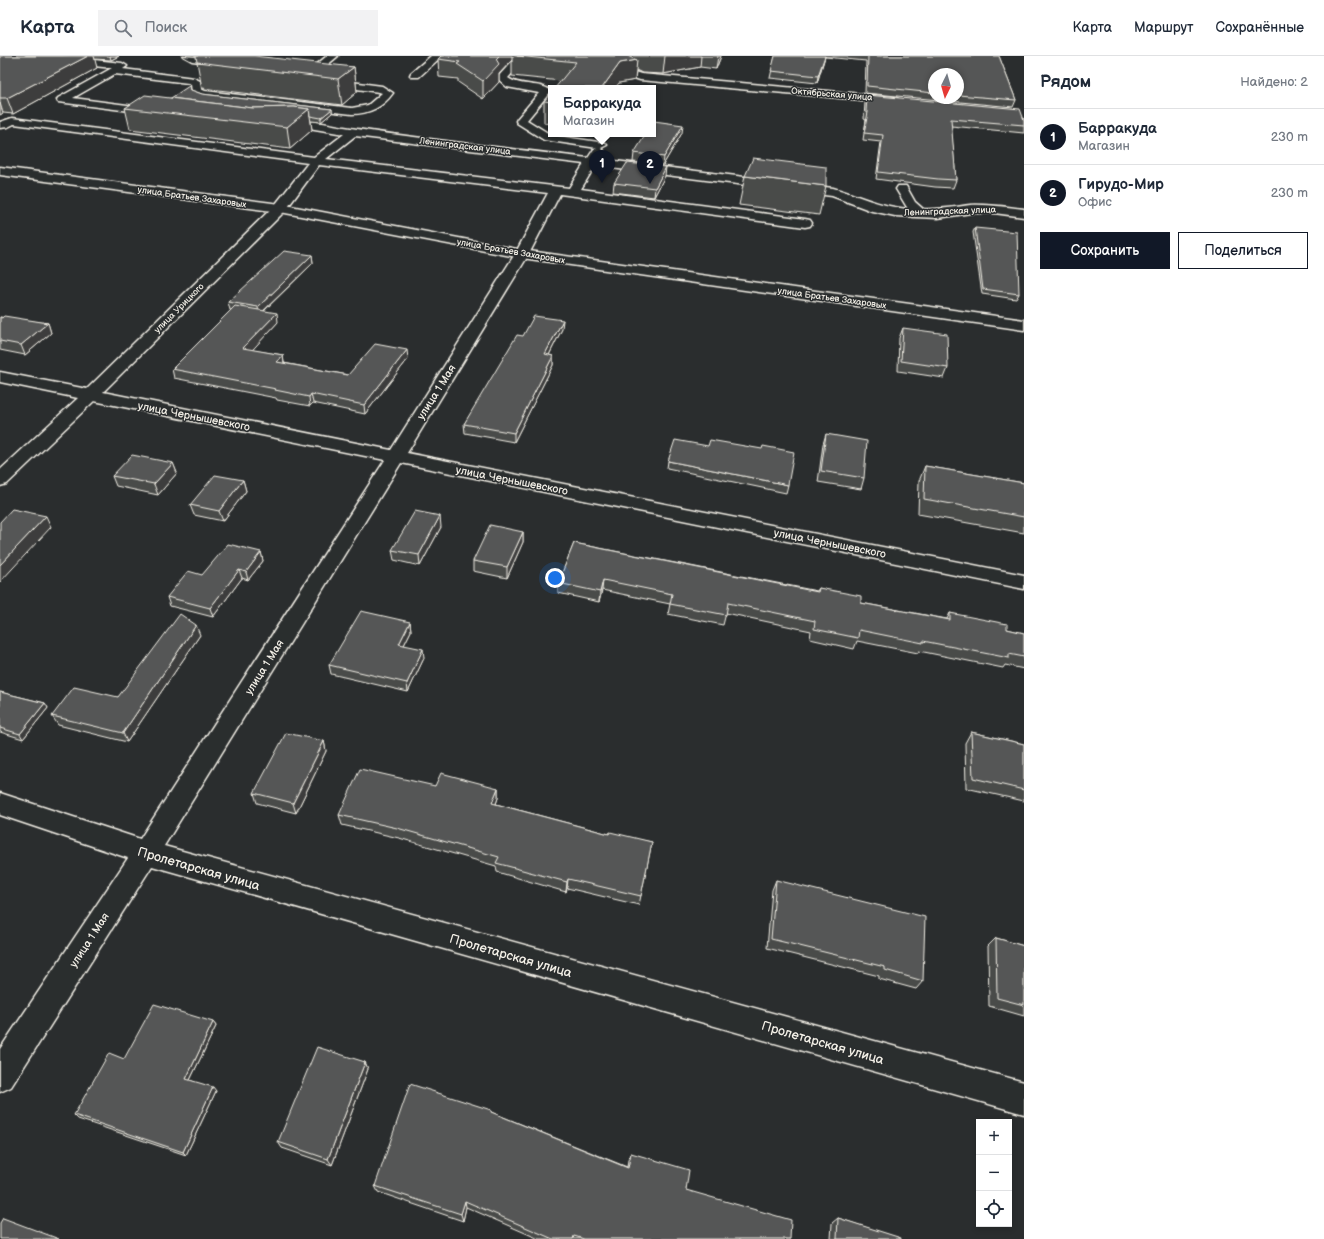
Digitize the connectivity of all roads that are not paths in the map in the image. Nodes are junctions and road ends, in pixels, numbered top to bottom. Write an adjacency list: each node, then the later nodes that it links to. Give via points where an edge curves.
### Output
1 (31, 56): 9 (street, via 122,66)
2 (188, 56): 7 (street)
3 (333, 56): 14 (street, via 301,79 382,89 388,94 374,107 362,111)
4 (437, 56): 10 (street)
5 (521, 57): 6 (street); 20 (street, via 502,78 511,85 546,91 521,121 548,138)
6 (551, 61)
7 (235, 63)
8 (597, 65): 11 (street, Октябрьская улица, via 612,66)
9 (113, 71): 14 (street, via 190,80 196,82 196,91 204,94); 15 (street, via 62,100)
10 (415, 75)
11 (640, 77): 12 (street); 13 (street, Октябрьская улица)
12 (636, 85)
13 (909, 101)
14 (325, 108): 16 (street)
15 (163, 112)
16 (297, 123): 17 (street, Ленинградская улица); 19 (street, Ленинградская улица)
17 (270, 124)
18 (0, 125): 21 (street, via 12,121)
19 (353, 132): 21 (street, улица Урицкого); 22 (street, Ленинградская улица)
20 (604, 139): 22 (street)
21 (316, 160): 24 (street); 27 (street, улица Урицкого)
22 (592, 161): 26 (street); 29 (street, Ленинградская улица, via 833,192 876,208)
23 (0, 171): 27 (street, улица Братьев Захаровых)
24 (556, 190): 26 (street); 31 (street, улица 1 Мая)
25 (902, 190): 29 (street)
26 (573, 192): 30 (street)
27 (280, 208): 31 (street, улица Братьев Захаровых); 34 (street, улица Урицкого)
28 (1024, 213): 29 (street, Ленинградская улица, via 971,209)
29 (920, 214)
30 (805, 223)
31 (522, 254): 32 (street, улица Братьев Захаровых); 35 (street, улица 1 Мая)
32 (1024, 325)
33 (0, 377): 34 (street, улица Чернышевского)
34 (91, 395): 35 (street, улица Чернышевского); 36 (street, улица Урицкого)
35 (396, 456): 37 (street, улица Чернышевского); 39 (street, улица 1 Мая)
36 (0, 480)
37 (1024, 582)
38 (0, 804): 39 (street, Пролетарская улица)
39 (146, 853): 40 (street, улица 1 Мая); 41 (street, Пролетарская улица)
40 (0, 1076)
41 (1024, 1098)

